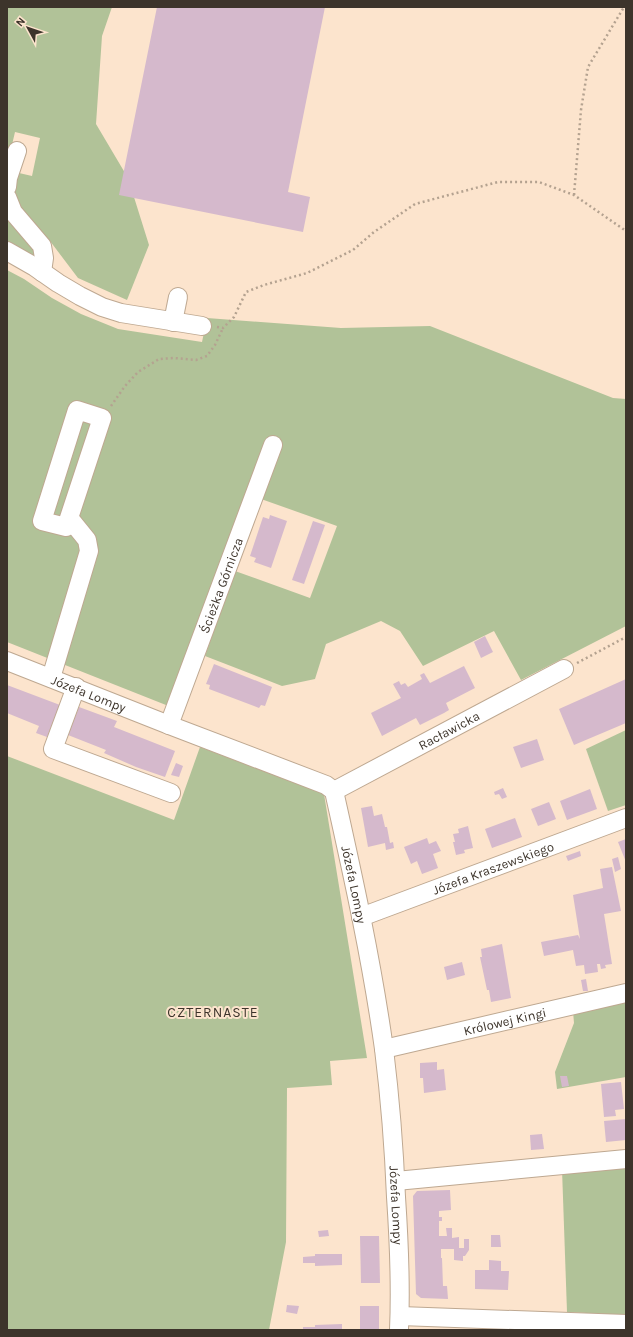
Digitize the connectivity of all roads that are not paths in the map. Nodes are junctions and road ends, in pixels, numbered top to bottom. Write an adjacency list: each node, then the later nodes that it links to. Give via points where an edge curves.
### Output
1 (17, 151): 2 (street)
2 (7, 187)
3 (7, 197): 5 (street, via 13,212 42,246)
4 (7, 251): 5 (street)
5 (42, 272): 7 (street, via 102,307)
6 (178, 297): 7 (street)
7 (173, 322): 8 (street)
8 (202, 326)
9 (273, 445): 15 (street, Ścieżka Górnicza)
10 (70, 519): 10 (street, via 66,527 42,521 77,410 102,418); 13 (street, via 87,540 89,551)
11 (7, 661): 13 (street, Józefa Lompy)
12 (564, 669): 16 (street, Racławicka)
13 (51, 678): 14 (street, Józefa Lompy)
14 (76, 687): 15 (street, Józefa Lompy); 17 (street, via 53,749)
15 (169, 725): 16 (street, Józefa Lompy, via 326,785)
16 (334, 791): 19 (street, Józefa Lompy)
17 (171, 793)
18 (626, 818): 19 (street, Józefa Kraszewskiego)
19 (361, 917): 21 (street, Józefa Lompy)
20 (626, 994): 21 (street, Królowej Kingi)
21 (384, 1049): 23 (street, Józefa Lompy)
22 (626, 1159): 23 (street)
23 (396, 1181): 24 (street, Józefa Lompy)
24 (400, 1323): 25 (street)
25 (626, 1324)

